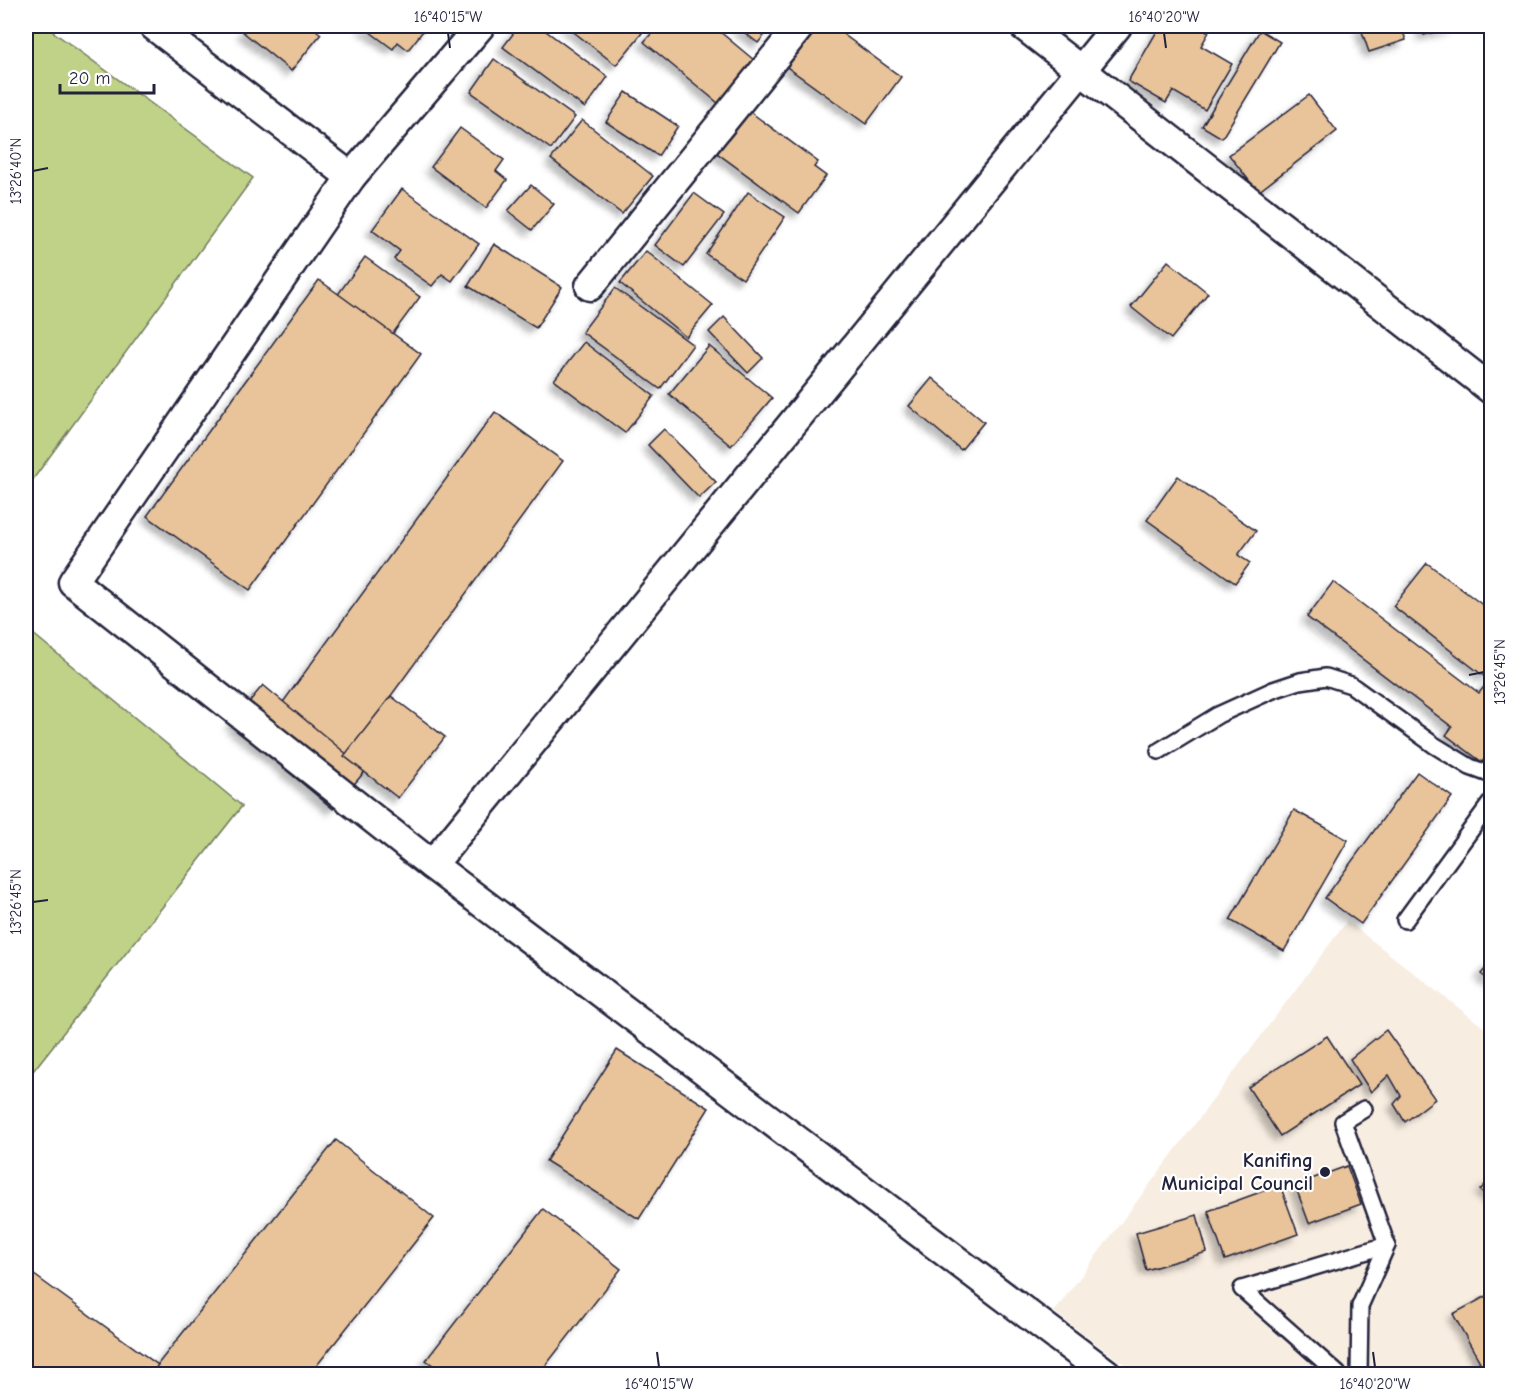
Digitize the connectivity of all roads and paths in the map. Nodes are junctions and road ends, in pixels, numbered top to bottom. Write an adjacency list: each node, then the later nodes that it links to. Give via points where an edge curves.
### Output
1 (154, 26): 7 (street)
2 (480, 26): 7 (street)
3 (800, 26): 8 (street)
4 (1024, 26): 6 (street)
5 (1117, 26): 6 (street)
6 (1081, 69): 9 (street); 13 (street)
7 (351, 177): 13 (street, via 73,582)
8 (590, 286)
9 (1491, 390)
10 (1159, 750): 11 (lane, via 1218,715 1273,690 1326,677 1351,685 1434,745)
11 (1491, 775)
12 (1491, 801): 14 (lane)
13 (432, 865): 17 (street)
14 (1405, 920)
15 (1364, 1109): 16 (lane, via 1343,1122)
16 (1387, 1245): 18 (lane, via 1242,1289); 19 (lane, via 1359,1306)
17 (1107, 1374)
18 (1338, 1374)
19 (1359, 1374)

